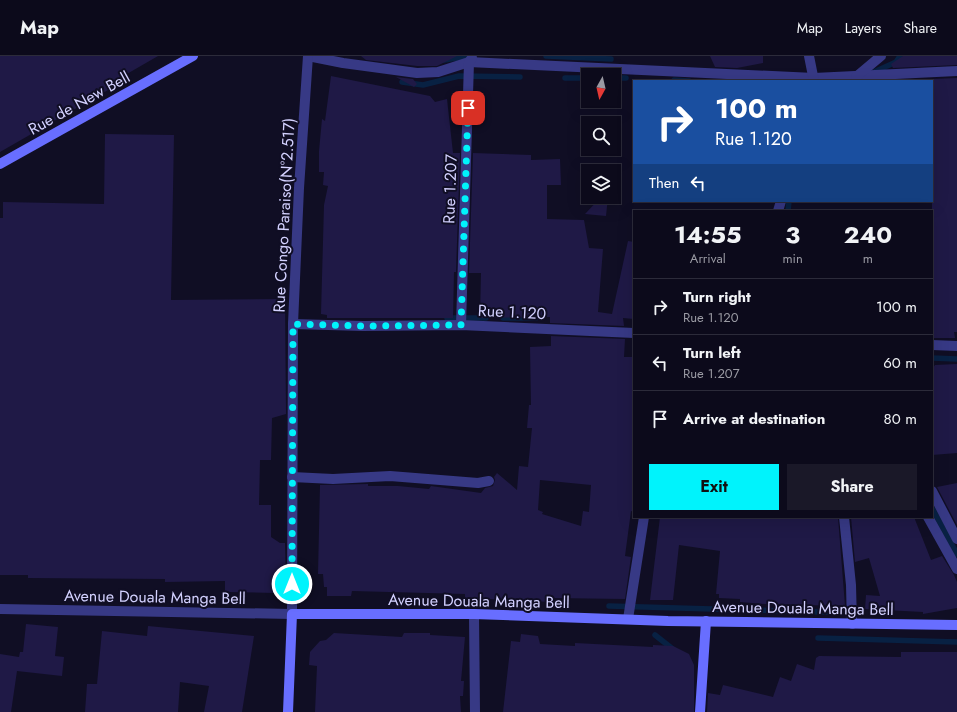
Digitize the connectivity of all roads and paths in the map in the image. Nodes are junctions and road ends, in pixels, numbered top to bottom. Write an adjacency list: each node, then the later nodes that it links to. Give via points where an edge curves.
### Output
1 (193, 56): 9 (street, Rue de New Bell)
2 (308, 56): 5 (street, via 417,73 438,72); 10 (street, Rue Congo Paraiso(N°2.517), via 298,188)
3 (809, 56): 8 (street)
4 (881, 56): 7 (street)
5 (472, 59): 8 (street); 11 (street, Rue 1.207)
6 (957, 71): 7 (street)
7 (856, 77): 8 (street)
8 (814, 79)
9 (0, 164)
10 (293, 324): 11 (street, Rue 1.120); 15 (street, Rue Congo Paraiso(N°2.517))
11 (461, 325): 12 (street, Rue 1.120)
12 (633, 333)
13 (933, 345): 14 (street)
14 (957, 346)
15 (292, 477): 16 (street, via 333,479 390,476 471,483); 24 (street, Rue Congo Paraiso(N°2.517))
16 (489, 482)
17 (933, 493): 21 (street)
18 (644, 518): 26 (street)
19 (844, 518): 28 (street)
20 (929, 518): 22 (street)
21 (957, 539)
22 (957, 569)
23 (0, 609): 24 (street, Avenue Douala Manga Bell)
24 (292, 614): 25 (street, Avenue Douala Manga Bell); 30 (street, Rue Congo Paraiso(N°2.517))
25 (474, 614): 26 (street, Avenue Douala Manga Bell); 31 (street)
26 (628, 619): 27 (street, Avenue Douala Manga Bell)
27 (706, 621): 28 (street, Avenue Douala Manga Bell); 32 (street)
28 (852, 624): 29 (street, Avenue Douala Manga Bell)
29 (957, 625)
30 (288, 712)
31 (475, 712)
32 (700, 712)

